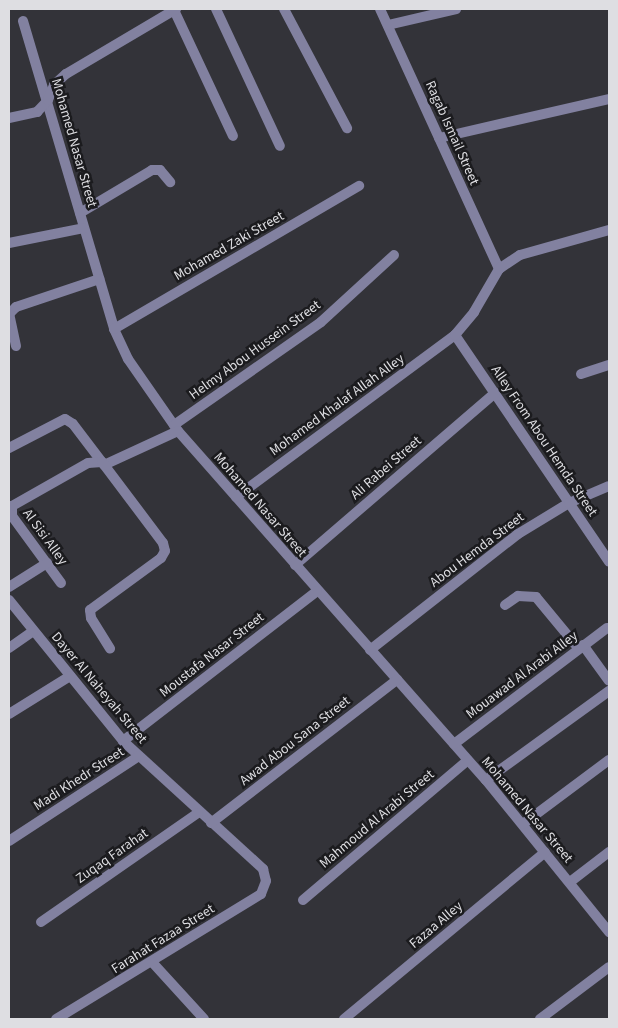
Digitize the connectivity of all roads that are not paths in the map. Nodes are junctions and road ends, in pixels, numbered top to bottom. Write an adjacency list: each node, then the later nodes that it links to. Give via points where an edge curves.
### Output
1 (175, 9): 9 (street, via 66,74 54,85); 12 (street)
2 (216, 9): 14 (street)
3 (284, 9): 11 (street)
4 (380, 9): 7 (street, Ragab Ismail Street)
5 (456, 9): 7 (street)
6 (23, 21): 9 (street, Mohamed Nasar Street)
7 (388, 25): 13 (street, Ragab Ismail Street)
8 (609, 99): 13 (street)
9 (48, 100): 10 (street, via 37,112); 17 (street, Mohamed Nasar Street)
10 (9, 118)
11 (347, 128)
12 (233, 136)
13 (439, 138): 22 (street, Ragab Ismail Street)
14 (280, 146)
15 (170, 182): 17 (street, via 160,170 152,170)
16 (359, 186): 24 (street, Mohamed Zaki Street)
17 (80, 213): 18 (street, Mohamed Nasar Street)
18 (84, 228): 20 (street); 23 (street, Mohamed Nasar Street)
19 (609, 230): 22 (street, via 520,255)
20 (9, 243)
21 (394, 255): 30 (street, Helmy Abou Hussein Street, via 320,322)
22 (499, 269): 25 (street, Mohamed Khalaf Allah Alley, via 474,312)
23 (99, 279): 24 (street, Mohamed Nasar Street); 26 (street, via 16,306 9,314)
24 (114, 329): 30 (street, Mohamed Nasar Street, via 128,359)
25 (455, 335): 29 (street, Alley From Abou Hemda Street); 34 (street, Mohamed Khalaf Allah Alley)
26 (16, 346)
27 (609, 365): 28 (street)
28 (581, 374)
29 (495, 393): 35 (street, Alley From Abou Hemda Street); 39 (street, Ali Rabei Street)
30 (176, 428): 32 (street, Helmy Abou Hussein Street); 34 (street, Mohamed Nasar Street)
31 (9, 447): 32 (street, via 65,420 73,424)
32 (103, 464): 36 (street, Helmy Abou Hussein Street, via 88,463); 49 (street, via 163,543 165,551 161,558 90,610 91,618)
33 (609, 486): 35 (street, Abou Hemda Street)
34 (236, 497): 39 (street, Mohamed Nasar Street)
35 (569, 503): 37 (street, Alley From Abou Hemda Street); 50 (street, Abou Hemda Street, via 518,534)
36 (12, 506): 38 (street, Al Sisi Alley, via 12,516)
37 (609, 562)
38 (47, 564): 40 (street, Al Sisi Alley); 41 (street)
39 (295, 565): 42 (street, Mohamed Nasar Street)
40 (61, 583)
41 (9, 587)
42 (317, 591): 50 (street, Mohamed Nasar Street); 56 (street, Moustafa Nasar Street)
43 (9, 600): 46 (street, Dayer Al Naheyah Street)
44 (506, 605): 47 (street, via 518,596 536,597)
45 (607, 628): 47 (street, Mouawad Al Arabi Alley)
46 (33, 631): 48 (street); 51 (street, Dayer Al Naheyah Street)
47 (581, 647): 53 (street); 57 (street, Mouawad Al Arabi Alley)
48 (9, 648)
49 (110, 648)
50 (370, 650): 52 (street, Mohamed Nasar Street)
51 (70, 676): 55 (street); 56 (street, Dayer Al Naheyah Street)
52 (397, 680): 57 (street, Mohamed Nasar Street); 63 (street, Awad Abou Sana Street)
53 (609, 681)
54 (609, 691): 61 (street)
55 (9, 714)
56 (123, 741): 58 (street, Dayer Al Naheyah Street)
57 (454, 744): 59 (street, Mohamed Nasar Street)
58 (139, 756): 62 (street, Dayer Al Naheyah Street); 65 (street, Madi Khedr Street)
59 (468, 760): 61 (street, Mohamed Nasar Street); 70 (street, Mahmoud Al Arabi Street)
60 (609, 760): 64 (street)
61 (486, 780): 64 (street, Mohamed Nasar Street)
62 (198, 813): 63 (street, Dayer Al Naheyah Street); 71 (street, Zuqaq Farahat)
63 (211, 823): 68 (street, Dayer Al Naheyah Street)
64 (522, 824): 66 (street, Mohamed Nasar Street)
65 (9, 841)
66 (545, 852): 69 (street, Mohamed Nasar Street); 77 (street, Fazaa Alley)
67 (609, 852): 69 (street)
68 (263, 869): 73 (street, Farahat Fazaa Street, via 266,882 261,894)
69 (570, 882): 72 (street, Mohamed Nasar Street)
70 (303, 900)
71 (41, 922)
72 (609, 932)
73 (152, 962): 75 (street, Farahat Fazaa Street); 76 (street)
74 (609, 967): 78 (street)
75 (63, 1018)
76 (204, 1019)
77 (344, 1019)
78 (540, 1019)

